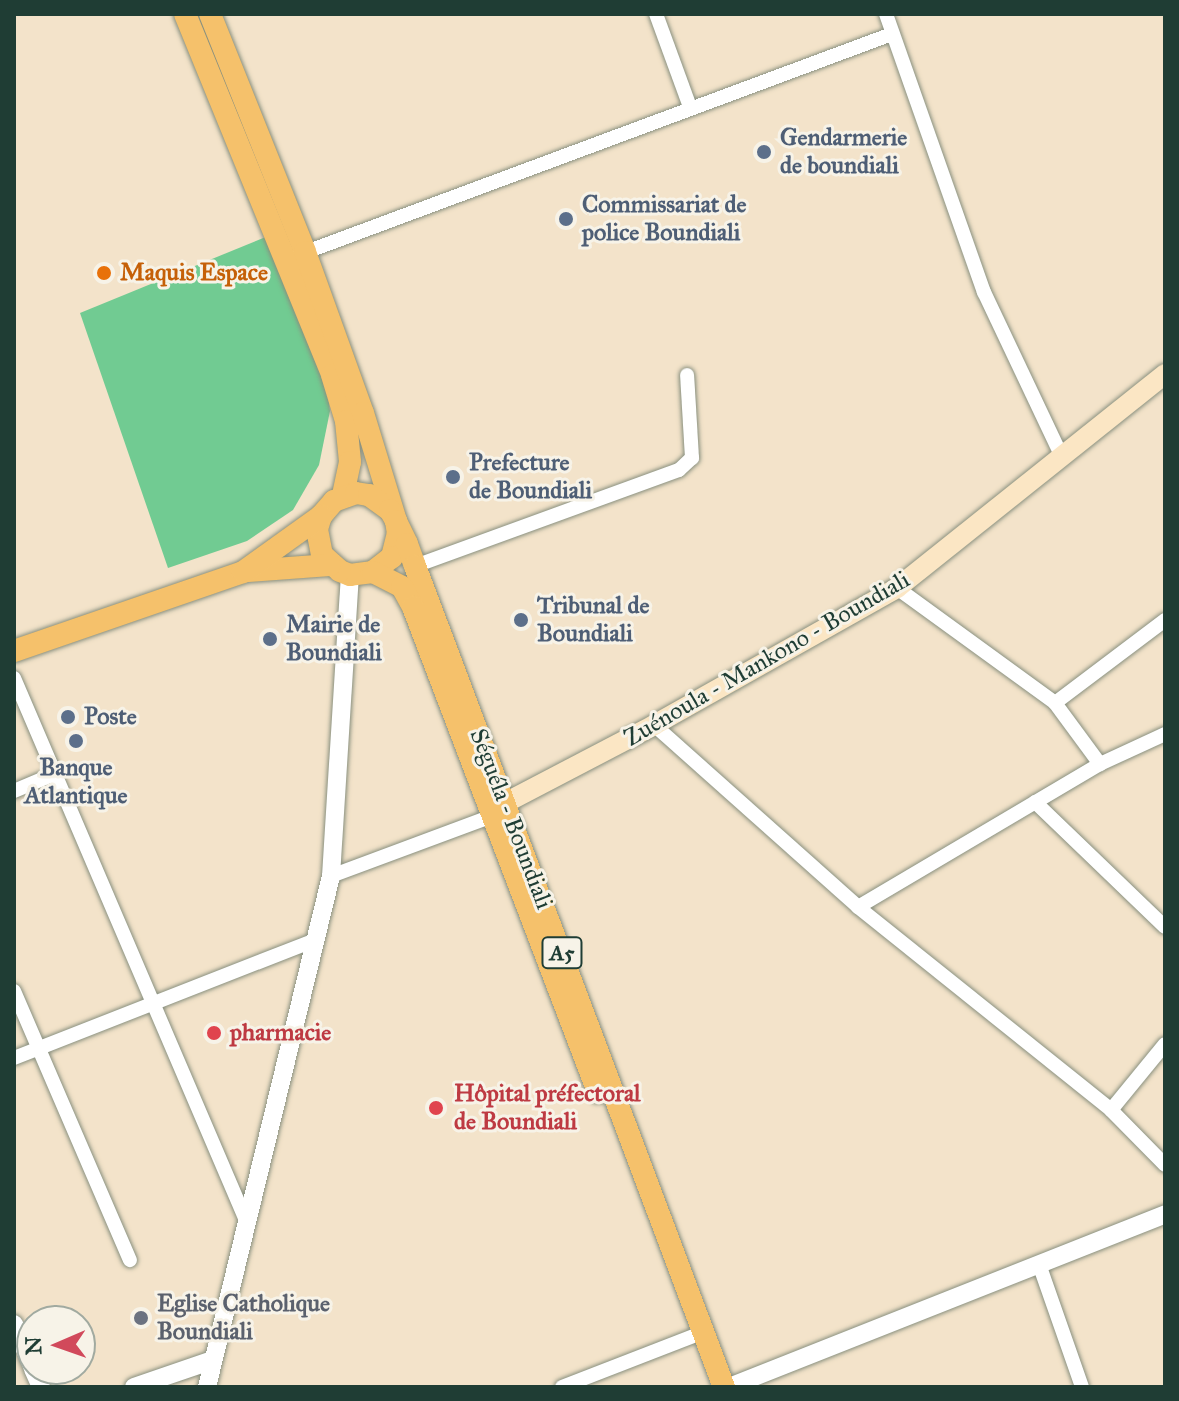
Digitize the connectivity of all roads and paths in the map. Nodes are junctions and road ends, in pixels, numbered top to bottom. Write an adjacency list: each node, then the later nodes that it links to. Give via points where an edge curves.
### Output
1 (185, 14): 7 (main road)
2 (210, 14): 7 (main road)
3 (656, 14): 6 (street)
4 (886, 14): 5 (street)
5 (892, 34): 6 (street); 10 (street, via 984,292)
6 (690, 107): 7 (street)
7 (296, 256): 11 (main road, via 346,421 350,462); 13 (main road, via 363,413)
8 (1165, 374): 10 (main road, Zuénoula - Mankono - Boundiali)
9 (687, 375): 14 (street, via 692,458 679,470)
10 (1062, 457): 18 (main road, Zuénoula - Mankono - Boundiali)
11 (343, 496): 12 (main road); 13 (main road, Séguéla - Boundiali, via 380,500)
12 (321, 516): 15 (main road, via 317,542); 16 (main road)
13 (396, 521): 14 (main road, Séguéla - Boundiali / A5); 17 (main road, via 392,557)
14 (415, 566): 29 (main road, Séguéla - Boundiali / A5)
15 (340, 570): 16 (main road); 17 (main road); 30 (street)
16 (243, 572): 20 (main road)
17 (373, 572): 29 (main road, Séguéla - Boundiali / A5, via 402,587 413,607)
18 (897, 588): 22 (street); 23 (main road, Zuénoula - Mankono - Boundiali)
19 (1165, 620): 22 (street)
20 (14, 651)
21 (14, 678): 26 (street)
22 (1055, 703): 25 (street)
23 (654, 725): 29 (main road, Zuénoula - Mankono - Boundiali); 31 (street)
24 (1165, 734): 25 (street)
25 (1100, 764): 28 (street)
26 (54, 774): 27 (street); 35 (street)
27 (14, 791)
28 (1035, 802): 31 (street); 32 (street)
29 (499, 809): 30 (street); 45 (main road, Séguéla - Boundiali / A5)
30 (331, 876): 33 (street)
31 (858, 907): 39 (street)
32 (1165, 927)
33 (315, 940): 35 (street); 42 (street)
34 (14, 991): 37 (street)
35 (151, 1004): 37 (street); 42 (street)
36 (1165, 1044): 39 (street)
37 (38, 1047): 38 (street); 43 (street)
38 (14, 1058)
39 (1111, 1110): 40 (street)
40 (1165, 1165)
41 (1165, 1214): 44 (street)
42 (245, 1218): 46 (street)
43 (130, 1260)
44 (1039, 1264): 51 (street); 52 (street)
45 (697, 1335): 49 (street); 50 (main road, Séguéla - Boundiali / A5); 51 (main road, Séguéla - Boundiali / A5)
46 (213, 1360): 47 (street); 48 (street)
47 (134, 1387)
48 (207, 1387)
49 (562, 1387)
50 (708, 1387)
51 (726, 1387)
52 (1082, 1387)

